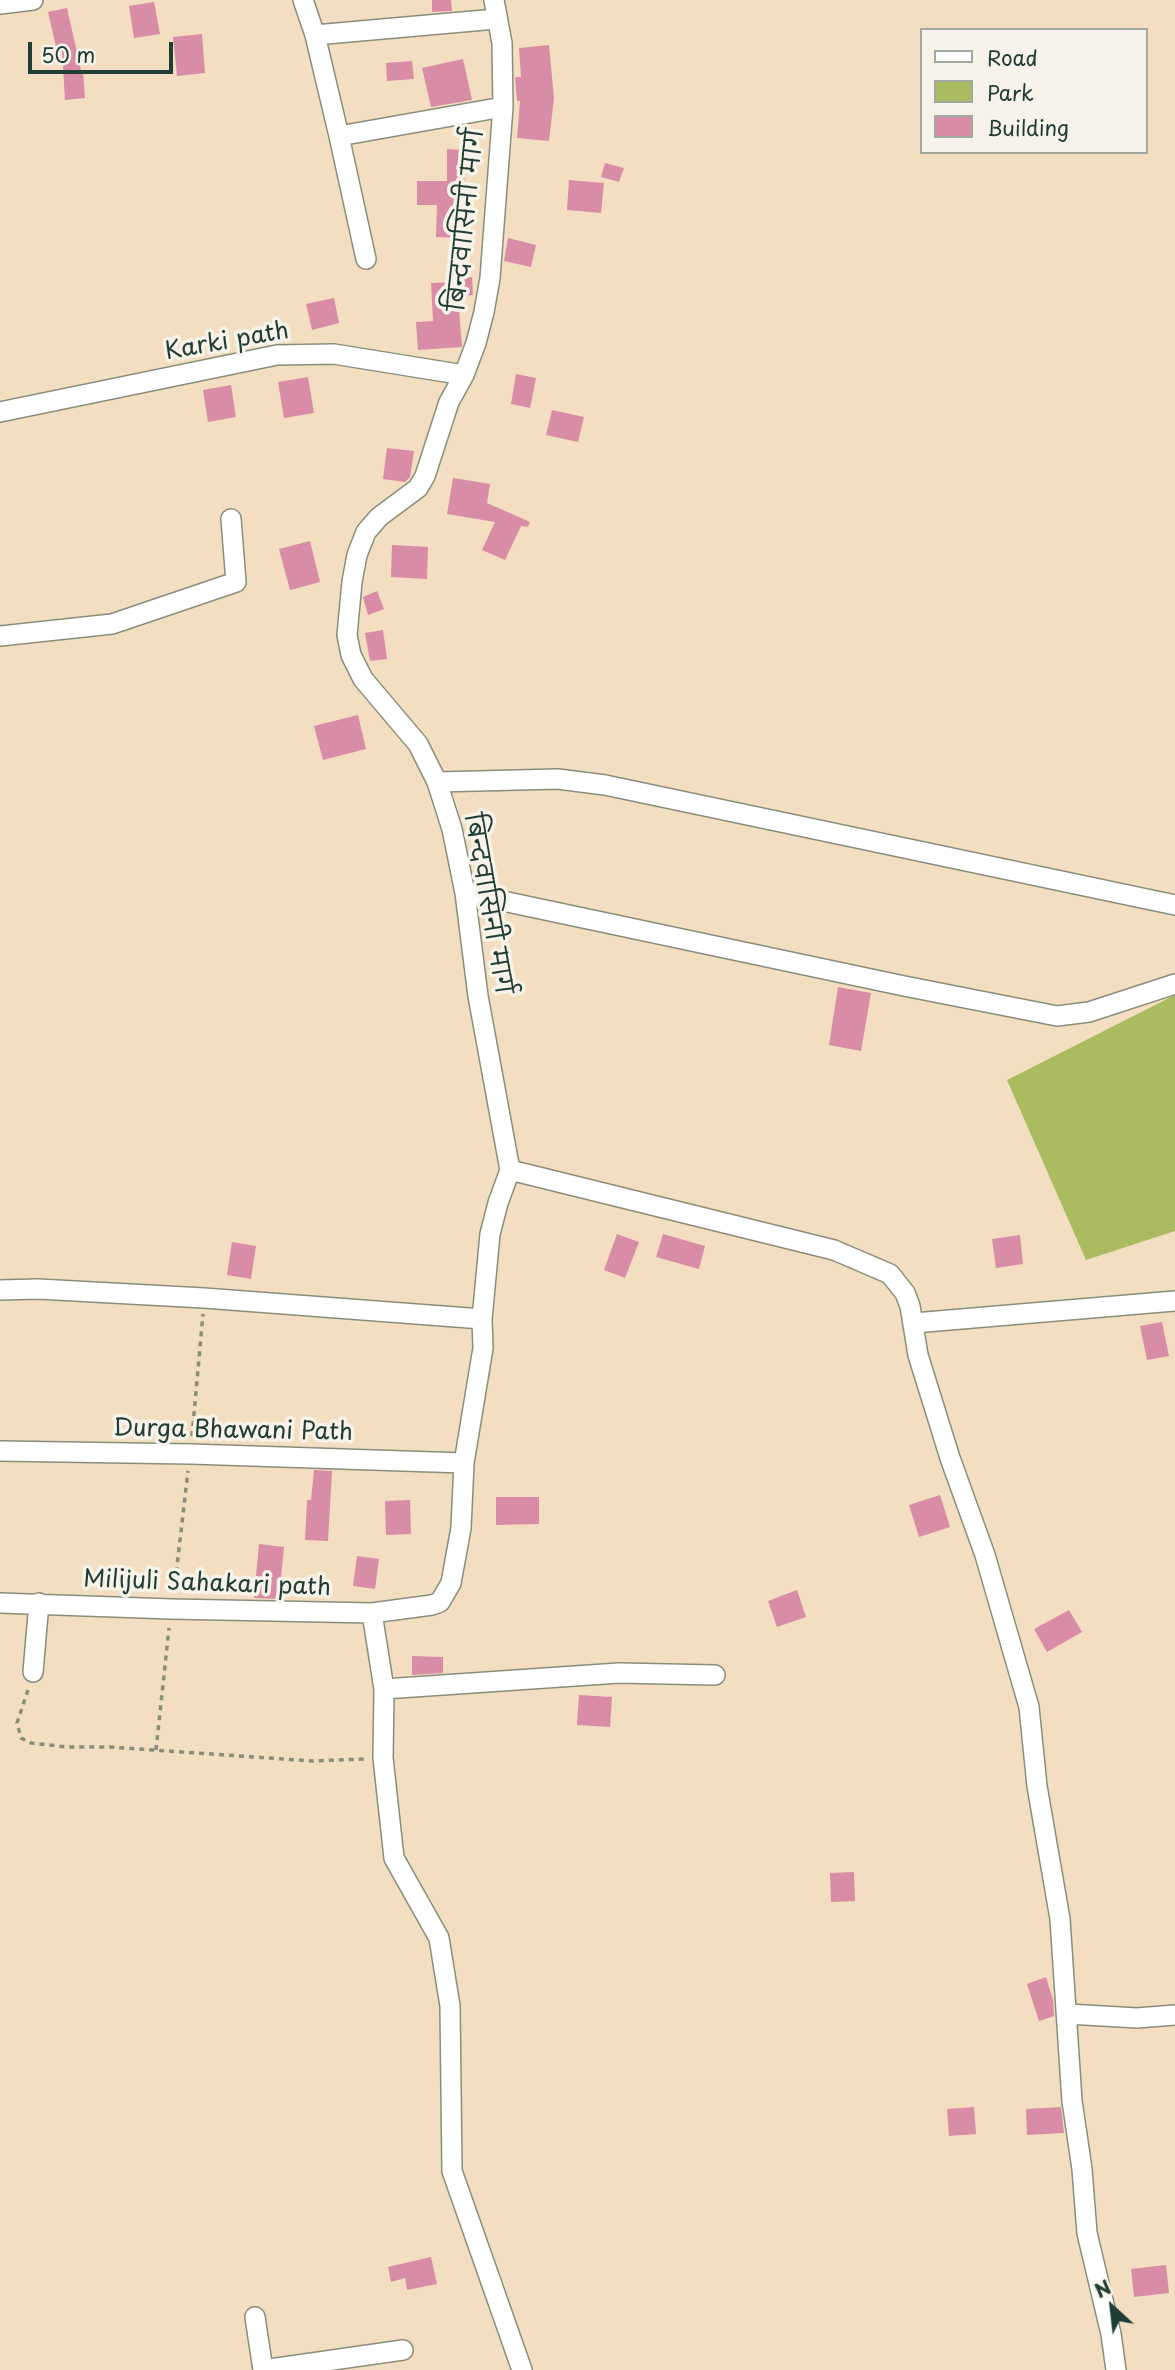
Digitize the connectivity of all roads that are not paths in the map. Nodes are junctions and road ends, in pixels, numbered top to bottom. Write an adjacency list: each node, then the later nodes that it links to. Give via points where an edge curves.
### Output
1 (33, 0): 3 (street)
2 (303, 0): 5 (street)
3 (0, 4)
4 (495, 9): 5 (street); 6 (street, बिन्दवासिनी मार्ग, via 502,43)
5 (315, 35): 7 (street)
6 (503, 107): 7 (street); 9 (street, बिन्दवासिनी मार्ग, via 490,278)
7 (339, 136): 8 (street)
8 (366, 259)
9 (464, 375): 10 (street, Karki path, via 334,354 277,355); 13 (street, बिन्दवासिनी मार्ग, via 449,402 418,488 366,532 347,625 351,655 363,679 418,744)
10 (0, 412)
11 (230, 519): 12 (street, via 236,582 112,624)
12 (0, 636)
13 (437, 782): 14 (street, बिन्दवासिनी मार्ग); 15 (street, via 558,779 605,785)
14 (465, 893): 16 (street, via 1057,1016 1088,1012); 17 (street, बिन्दवासिनी मार्ग, via 478,996)
15 (1175, 905)
16 (1175, 984)
17 (510, 1170): 20 (street, Milijuli Sahakari path, via 490,1234); 21 (street, via 863,1260 899,1283)
18 (0, 1290): 20 (street, via 204,1298)
19 (1175, 1301): 21 (street)
20 (482, 1320): 23 (street, Milijuli Sahakari path, via 480,1378)
21 (914, 1323): 30 (street, via 918,1355 1029,1707 1037,1786 1060,1919)
22 (0, 1451): 23 (street, Durga Bhawani Path)
23 (464, 1463): 26 (street, Milijuli Sahakari path, via 461,1528 451,1583 440,1602)
24 (0, 1603): 25 (street, Milijuli Sahakari path)
25 (39, 1603): 26 (street, Milijuli Sahakari path); 27 (street)
26 (372, 1613): 29 (street)
27 (33, 1672)
28 (715, 1675): 29 (street, via 619,1673)
29 (384, 1689): 35 (street, via 383,1758 394,1858 439,1938 450,2006 452,2171)
30 (1068, 2014): 31 (street); 36 (street, via 1072,2101 1087,2233)
31 (1175, 2015)
32 (255, 2318): 34 (street)
33 (403, 2350): 34 (street)
34 (264, 2370)
35 (522, 2370)
36 (1116, 2370)

